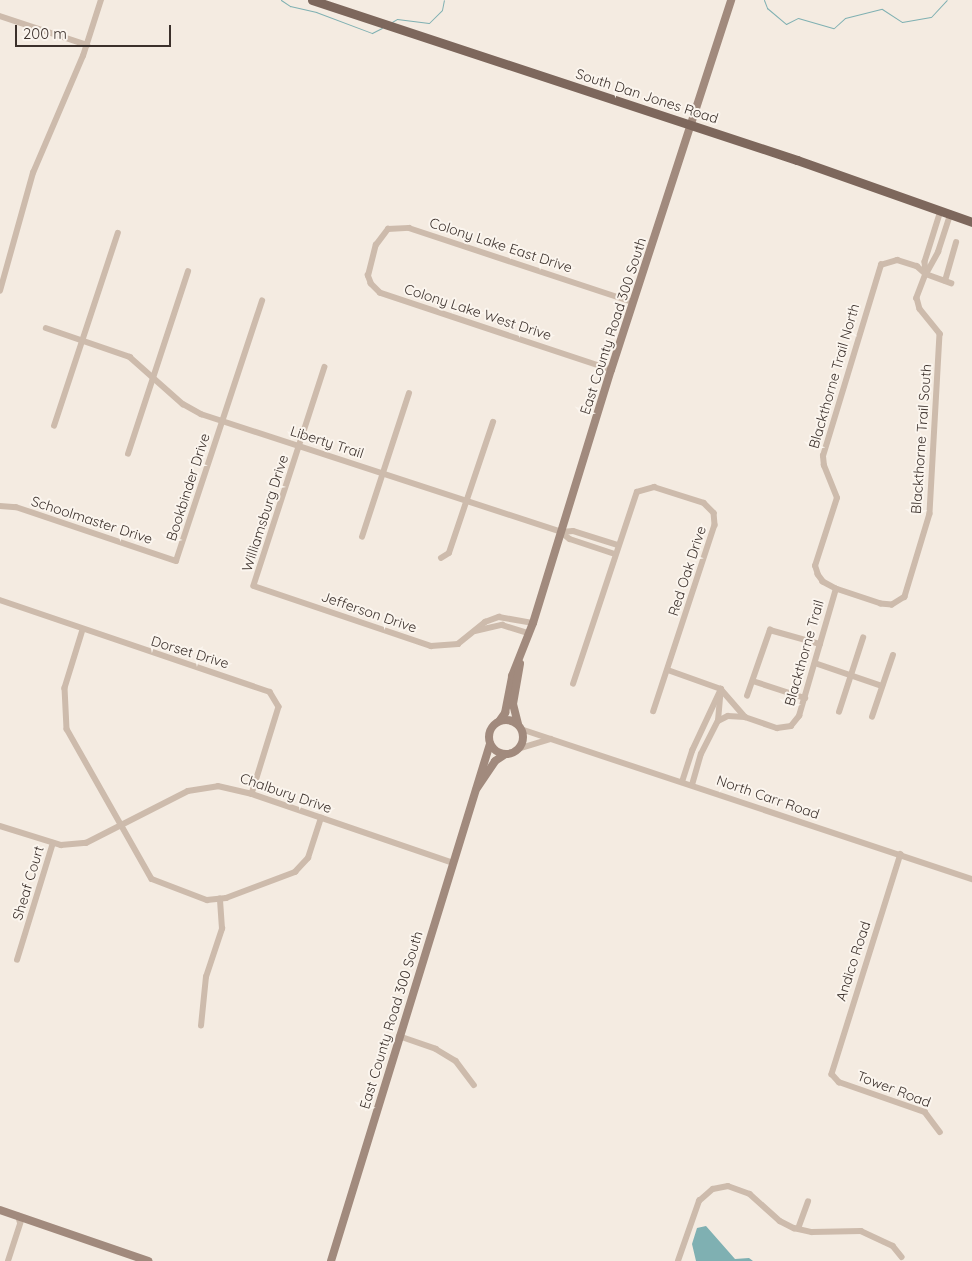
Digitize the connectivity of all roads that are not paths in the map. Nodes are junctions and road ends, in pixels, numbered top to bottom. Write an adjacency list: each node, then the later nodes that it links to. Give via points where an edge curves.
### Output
1 (101, 0): 5 (street)
2 (312, 0): 6 (main road, South Dan Jones Road)
3 (731, 1): 6 (street, East County Road 300 South)
4 (0, 16): 5 (street)
5 (86, 45): 12 (street, via 45,141)
6 (691, 125): 7 (main road, South Dan Jones Road); 17 (street, East County Road 300 South)
7 (945, 213): 8 (main road, South Dan Jones Road); 14 (street, via 938,252); 14 (street, via 925,262)
8 (972, 222)
9 (118, 234): 19 (street)
10 (956, 243): 14 (street, via 948,282)
11 (374, 253): 17 (street, Colony Lake East Drive, via 385,230 404,227); 21 (street, Colony Lake West Drive, via 369,278 380,293)
12 (3, 266): 15 (street)
13 (188, 272): 22 (street)
14 (926, 274): 39 (street, Blackthorne Trail North, via 917,266 897,260 881,265 823,456 837,498 815,566 823,582); 39 (street, Blackthorne Trail South, via 917,298 920,308 940,334 930,514 905,597 898,602 881,604)
15 (0, 291)
16 (262, 301): 24 (street, Bookbinder Drive)
17 (632, 302): 21 (street, East County Road 300 South)
18 (46, 328): 19 (street, Liberty Trail)
19 (82, 340): 22 (street, Liberty Trail, via 130,357); 26 (street)
20 (325, 367): 27 (street, Williamsburg Drive)
21 (611, 370): 32 (street, East County Road 300 South)
22 (154, 376): 24 (street, Liberty Trail, via 188,408); 28 (street)
23 (409, 392): 29 (street)
24 (223, 422): 27 (street, Liberty Trail); 37 (street, Bookbinder Drive)
25 (493, 422): 30 (street)
26 (54, 426)
27 (300, 446): 29 (street, Liberty Trail); 38 (street, Williamsburg Drive)
28 (128, 454)
29 (383, 474): 30 (street, Liberty Trail); 33 (street)
30 (466, 501): 32 (street, Liberty Trail); 36 (street, via 449,553)
31 (0, 506): 37 (street, Schoolmaster Drive, via 16,508)
32 (561, 532): 34 (street, Liberty Trail, via 573,531); 35 (street, via 570,539); 41 (street, East County Road 300 South)
33 (362, 537)
34 (618, 545): 35 (street, Red Oak Drive); 50 (street, Red Oak Drive, via 634,498 642,488 654,487 704,503 714,513 715,525)
35 (615, 554): 53 (street, Red Oak Drive)
36 (440, 558)
37 (176, 561)
38 (254, 586): 43 (street, Jefferson Drive, via 431,646 451,646)
39 (836, 589): 46 (street, Blackthorne Trail)
40 (0, 600): 42 (street, Dorset Drive)
41 (533, 624): 43 (street, Jefferson Drive, via 499,618 485,622); 44 (street, East County Road 300 South)
42 (83, 630): 72 (street, Dorset Drive, via 270,692 279,707); 75 (street, via 65,688 65,721)
43 (475, 631): 44 (street, Jefferson Drive, via 502,625)
44 (529, 633): 48 (street, East County Road 300 South)
45 (863, 638): 51 (street)
46 (820, 644): 49 (street, Blackthorne Trail); 52 (street, via 770,630)
47 (893, 655): 54 (street)
48 (520, 660): 62 (street, East County Road 300 South, via 512,676 505,713); 64 (street, East County Road 300 South, via 513,697)
49 (815, 663): 51 (street); 57 (street, Blackthorne Trail)
50 (668, 670): 55 (street); 58 (street, Red Oak Drive)
51 (851, 675): 54 (street); 59 (street)
52 (752, 681): 56 (street); 57 (street)
53 (573, 684)
54 (882, 686): 61 (street)
55 (721, 688): 60 (street); 63 (street); 69 (street, via 692,751)
56 (748, 696)
57 (804, 698): 60 (street, Blackthorne Trail, via 796,721 784,729)
58 (654, 710)
59 (839, 712)
60 (745, 716): 63 (street, via 728,716)
61 (872, 717)
62 (500, 720): 64 (street, via 510,720); 66 (street, via 490,730)
63 (718, 721): 70 (street, via 701,754)
64 (520, 726): 65 (street, North Carr Road); 67 (street, via 523,739)
65 (555, 739): 67 (street, North Carr Road, via 539,740); 69 (street, North Carr Road)
66 (490, 744): 68 (street); 71 (street, East County Road 300 South)
67 (518, 749): 68 (street)
68 (504, 755): 71 (street, East County Road 300 South, via 495,761)
69 (682, 782): 70 (street, North Carr Road)
70 (692, 785): 77 (street, North Carr Road)
71 (477, 788): 78 (street, East County Road 300 South)
72 (252, 794): 73 (street, Chalbury Drive); 75 (street, Chalbury Drive, via 231,787 196,788)
73 (321, 818): 78 (street, Chalbury Drive); 80 (street, via 308,858 295,872)
74 (0, 826): 76 (street, Chalbury Drive)
75 (121, 828): 76 (street, Chalbury Drive, via 86,843); 80 (street, via 152,879 207,900)
76 (53, 843): 81 (street, Sheaf Court)
77 (901, 854): 79 (street, North Carr Road); 84 (street, Andico Road, via 832,1066)
78 (453, 863): 83 (street, East County Road 300 South)
79 (972, 879)
80 (220, 899): 82 (street, via 222,929 206,976)
81 (17, 960)
82 (201, 1026)
83 (399, 1036): 85 (street, via 436,1049 456,1061); 94 (street, East County Road 300 South)
84 (833, 1076): 86 (street, Tower Road, via 839,1082 926,1112)
85 (474, 1086)
86 (940, 1132)
87 (808, 1202): 90 (street)
88 (0, 1210): 89 (street)
89 (18, 1216): 92 (street, via 20,1222); 93 (street)
90 (798, 1230): 91 (street, via 861,1231 893,1246); 95 (street, via 780,1221 739,1188 721,1187 699,1201)
91 (902, 1257)
92 (8, 1261)
93 (148, 1261)
94 (331, 1261)
95 (678, 1261)

